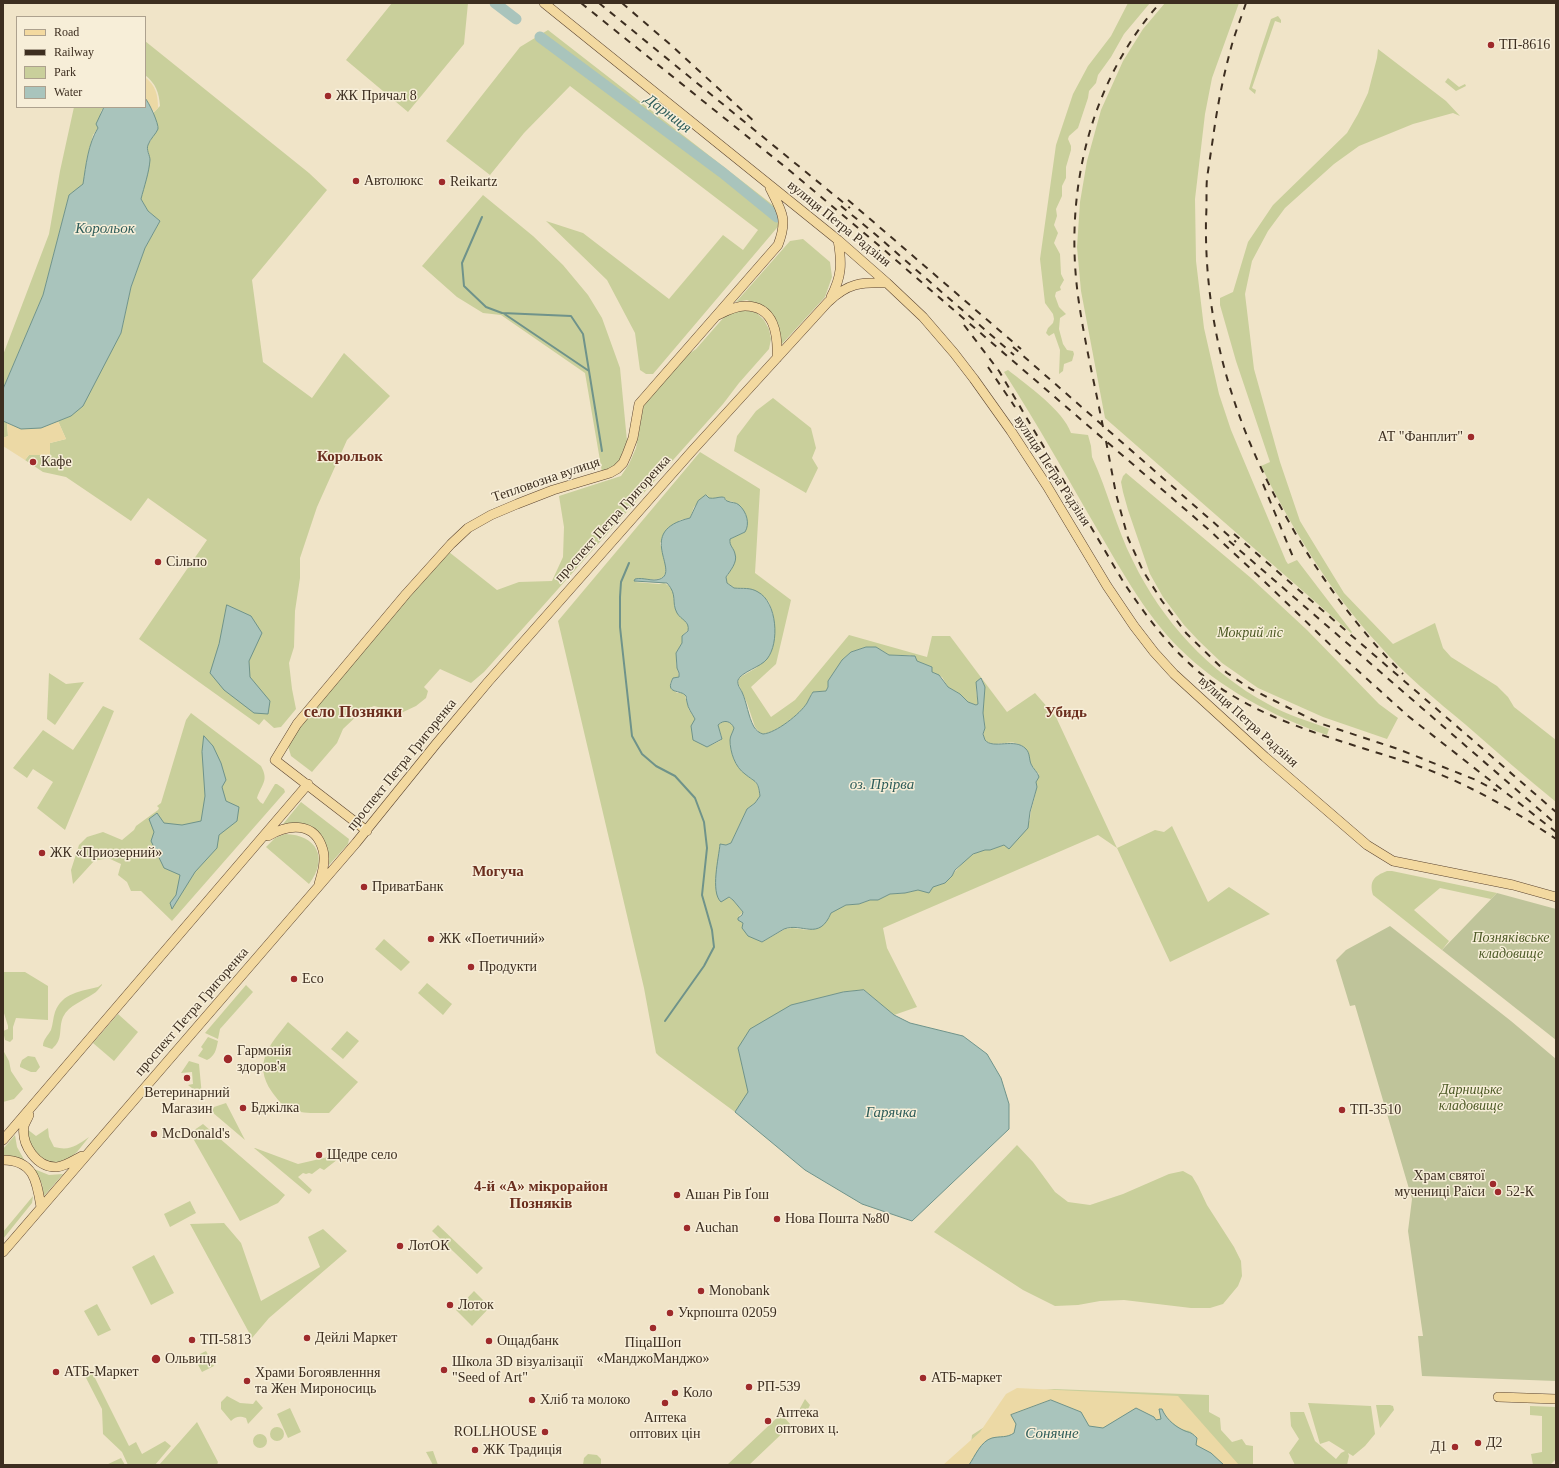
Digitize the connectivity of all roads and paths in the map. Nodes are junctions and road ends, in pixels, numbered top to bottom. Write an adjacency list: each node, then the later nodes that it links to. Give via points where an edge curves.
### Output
1 (544, 3): 2 (main road, вулиця Петра Радзіня)
2 (768, 184): 3 (main road, вулиця Петра Радзіня); 6 (main road, Тепловозна вулиця, via 784,221 778,245)
3 (838, 240): 4 (main road, вулиця Петра Радзіня); 5 (main road, проспект Петра Григоренка, via 842,263 837,284)
4 (887, 283): 5 (main road, проспект Петра Григоренка, via 862,282 838,293); 12 (main road, вулиця Петра Радзіня, via 923,317 974,379 1047,486 1134,626 1154,652 1190,689 1332,815 1382,855 1393,861 1513,885)
5 (828, 302): 7 (main road, проспект Петра Григоренка)
6 (714, 317): 7 (main road, via 733,308 745,306 758,309 774,325); 8 (main road, Тепловозна вулиця, via 639,404 633,438 623,462 617,468 604,475 553,490 491,514 468,528 406,594 302,718 275,760)
7 (777, 358): 9 (main road, проспект Петра Григоренка, via 488,682)
8 (308, 784): 9 (main road); 10 (main road)
9 (367, 831): 11 (main road, проспект Петра Григоренка)
10 (262, 839): 11 (main road, via 280,829 293,826 306,829 313,834 324,851 323,872); 13 (main road)
11 (318, 887): 15 (main road, проспект Петра Григоренка, via 160,1072)
12 (1556, 898)
13 (39, 1098): 14 (main road); 15 (main road, via 24,1125 24,1138 36,1159 45,1165 56,1167)
14 (3, 1140)
15 (87, 1153): 17 (main road, проспект Петра Григоренка)
16 (3, 1160): 17 (main road, via 14,1160 32,1173 37,1183)
17 (41, 1207): 18 (main road, проспект Петра Григоренка)
18 (3, 1252)
19 (1498, 1397): 20 (main road)
20 (1556, 1399)

